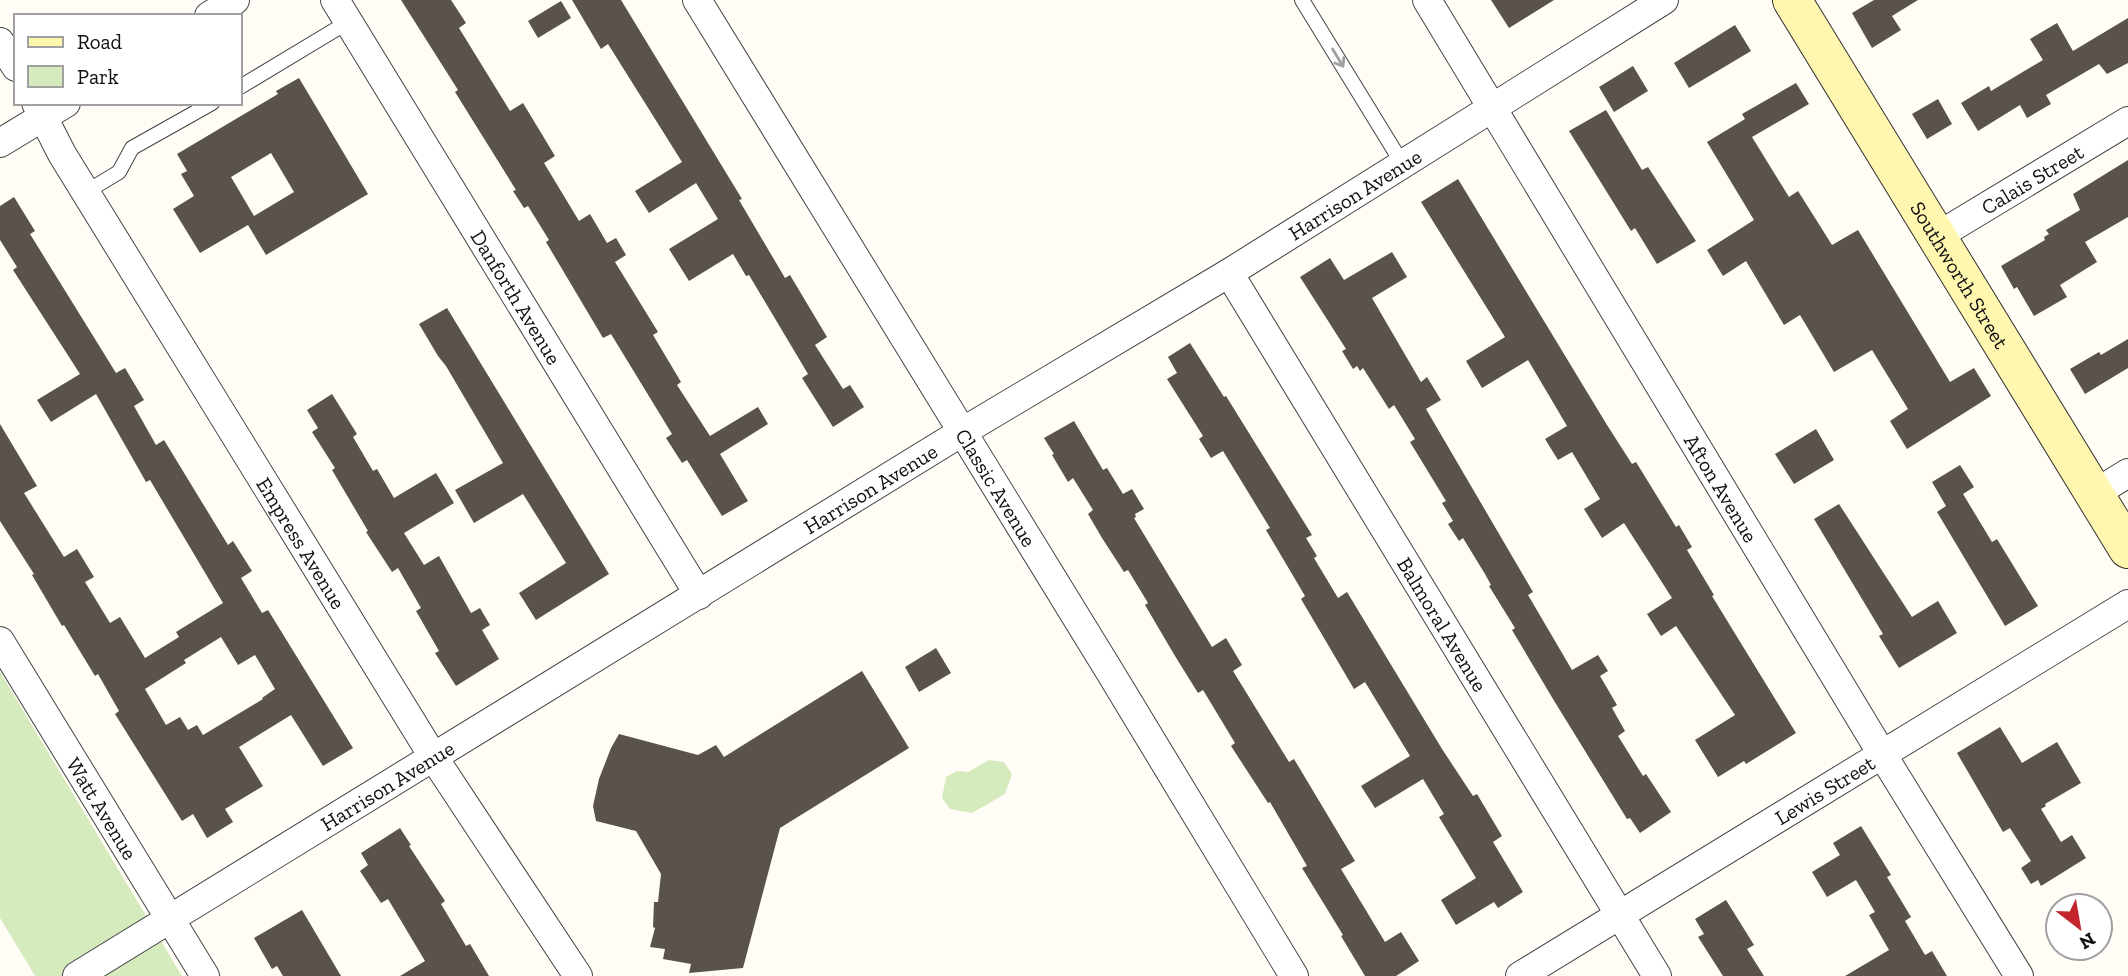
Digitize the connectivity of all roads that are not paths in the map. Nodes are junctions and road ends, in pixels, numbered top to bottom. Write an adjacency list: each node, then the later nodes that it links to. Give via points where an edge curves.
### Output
1 (235, 0): 8 (street)
2 (697, 0): 21 (street, Classic Avenue)
3 (1302, 0): 17 (lane, one-way to 17)
4 (1427, 0): 13 (street, Afton Avenue)
5 (1664, 0): 13 (street, Harrison Avenue)
6 (1792, 0): 19 (main road, Southworth Street)
7 (342, 11): 11 (lane); 25 (street, Danforth Avenue)
8 (212, 14)
9 (0, 42): 10 (street)
10 (14, 64)
11 (242, 86)
12 (208, 105): 18 (lane, via 132,148 119,172)
13 (1492, 107): 17 (street, Harrison Avenue); 28 (street, Afton Avenue)
14 (48, 108): 16 (street); 18 (street, Empress Avenue, via 62,154)
15 (2128, 121): 19 (street, Calais Street)
16 (0, 143)
17 (1402, 163): 20 (street, Harrison Avenue)
18 (86, 192): 29 (street, Empress Avenue)
19 (1936, 237): 23 (main road, Southworth Street)
20 (1229, 273): 21 (street, Harrison Avenue); 30 (street, Balmoral Avenue)
21 (962, 432): 25 (street, Harrison Avenue); 35 (street, Classic Avenue)
22 (2128, 473): 23 (street)
23 (2094, 494): 24 (main road, Southworth Street)
24 (2128, 549)
25 (699, 595): 29 (street, Harrison Avenue)
26 (2128, 604): 28 (street, Lewis Street)
27 (0, 641): 31 (street, Watt Avenue)
28 (1882, 754): 30 (street, Lewis Street); 38 (street, Afton Avenue)
29 (434, 758): 31 (street, Harrison Avenue); 34 (street, Empress Avenue)
30 (1620, 915): 36 (street, Lewis Street); 37 (street, Balmoral Avenue)
31 (170, 918): 32 (street, Harrison Avenue); 33 (street, Watt Avenue)
32 (77, 976)
33 (205, 976)
34 (578, 976)
35 (1294, 976)
36 (1520, 976)
37 (1657, 976)
38 (2018, 976)

